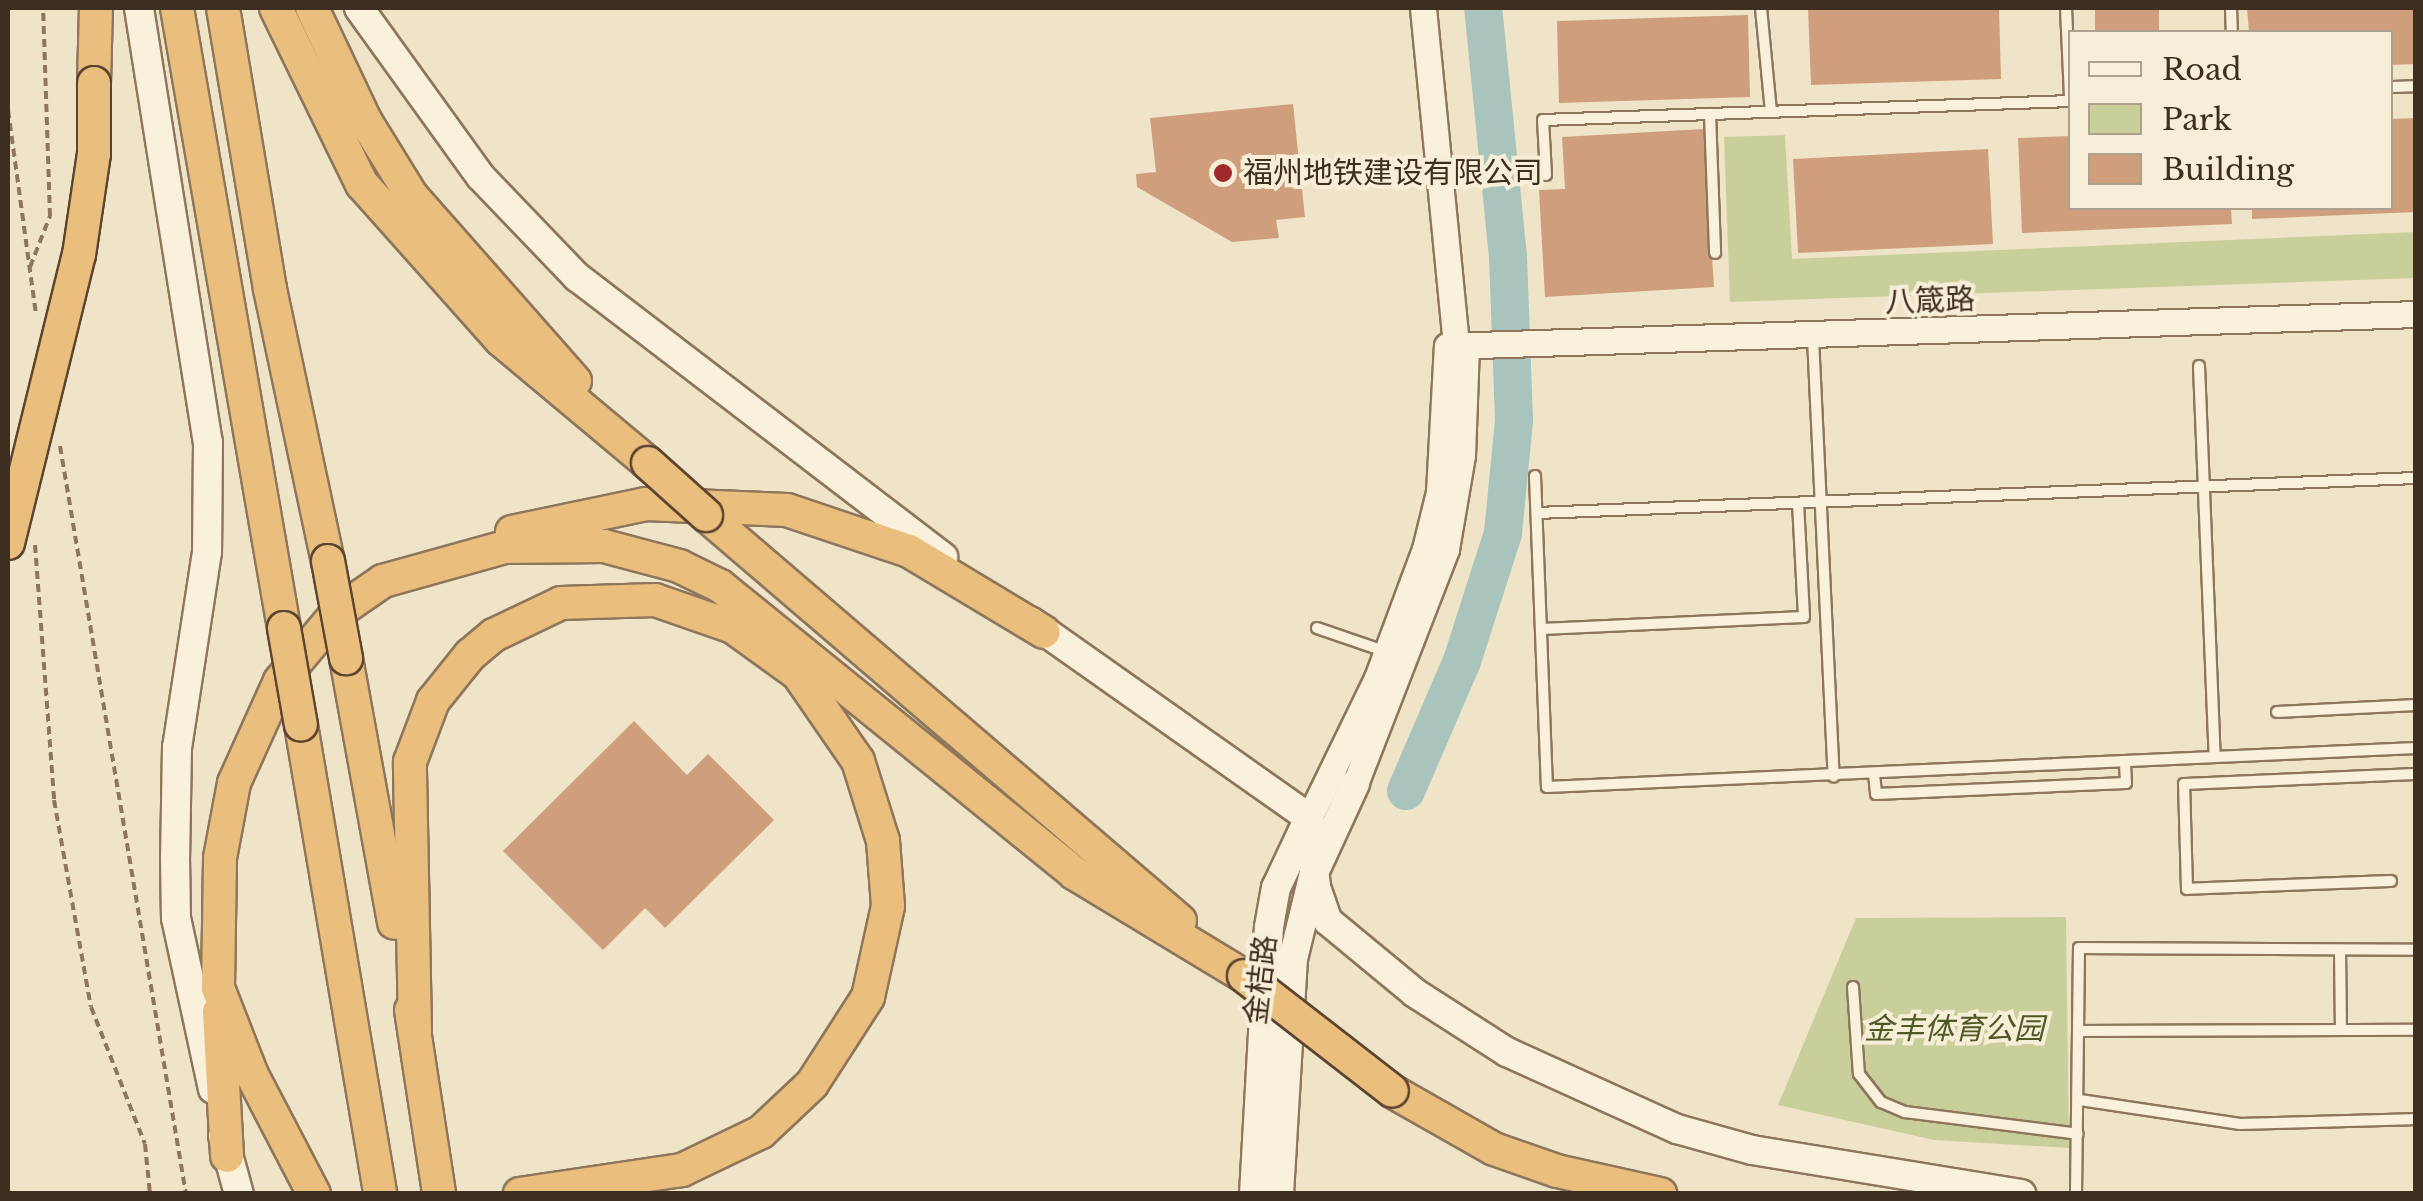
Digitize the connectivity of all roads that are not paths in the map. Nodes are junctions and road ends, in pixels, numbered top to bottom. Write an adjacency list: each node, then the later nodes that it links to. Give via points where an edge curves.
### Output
1 (96, 8): 28 (highway, bridge, via 94,154)
2 (139, 8): 58 (main road, via 208,442 203,604 176,746 176,918)
3 (177, 8): 61 (highway, bridge)
4 (223, 8): 54 (highway, bridge, via 270,289 328,561)
5 (276, 8): 21 (highway, via 362,184 501,340)
6 (312, 8): 21 (highway, via 366,122 411,195)
7 (358, 8): 32 (main road, via 481,177 577,278)
8 (1424, 8): 19 (street)
9 (1761, 8): 13 (lane)
10 (2066, 8): 11 (lane)
11 (2068, 54)
12 (2068, 99): 13 (lane)
13 (1771, 111): 14 (lane)
14 (1710, 114): 15 (lane, via 1543,120); 16 (lane)
15 (1546, 175)
16 (1715, 253)
17 (2416, 314): 18 (street, 八箴路)
18 (1813, 338): 19 (street, 八箴路); 25 (lane)
19 (1456, 345): 33 (street, via 1435,516); 42 (street, via 1462,454 1446,549)
20 (2199, 366): 24 (lane)
21 (648, 463): 48 (highway, bridge)
22 (1535, 476): 27 (lane)
23 (2416, 478): 24 (lane)
24 (2204, 487): 25 (lane); 37 (lane)
25 (1822, 502): 26 (lane); 41 (lane)
26 (1798, 503): 27 (lane); 31 (lane, via 1804,617)
27 (1536, 514): 31 (lane)
28 (20, 538)
29 (383, 581): 32 (highway, via 466,544 576,515 646,504 753,505 822,518 909,551); 48 (highway, via 537,542 604,546 678,566 782,631 1074,873); 50 (highway, via 307,642 243,754 220,858)
30 (1317, 628): 33 (lane)
31 (1541, 629): 41 (lane, via 1547,787)
32 (1044, 632): 43 (main road, via 1261,790)
33 (1387, 652): 43 (street)
34 (2416, 705): 35 (lane)
35 (2277, 712)
36 (2416, 748): 37 (lane)
37 (2215, 757): 38 (lane)
38 (2125, 761): 39 (lane); 39 (lane, via 2126,783 2107,784 1876,794)
39 (1874, 774): 41 (lane)
40 (2416, 774): 45 (lane, via 2184,784 2188,889)
41 (1834, 776)
42 (1354, 784): 44 (main road, 金桔路)
43 (1310, 818): 44 (main road, via 1316,830); 64 (main road, via 1271,909)
44 (1314, 873): 65 (main road, 金桔路, via 1290,986); 67 (main road, via 1328,921 1415,992 1507,1052 1624,1106 1752,1150)
45 (2391, 882)
46 (2340, 950): 47 (lane); 51 (lane); 53 (lane, via 2079,948)
47 (2416, 950)
48 (1244, 976): 66 (highway, bridge, via 1392,1091 1494,1149 1557,1172)
49 (1853, 987): 57 (lane, via 1859,1074 1881,1102 1905,1112)
50 (218, 988): 58 (highway); 60 (highway, via 252,1075)
51 (2341, 1030): 52 (lane); 53 (lane)
52 (2416, 1030)
53 (2080, 1031): 55 (lane)
54 (414, 1032): 62 (highway); 63 (highway, via 410,762 449,677 494,635 561,603 655,600 733,627 798,674 858,761 887,874 879,968 830,1060 761,1132 682,1170)
55 (2080, 1100): 56 (lane, via 2240,1124); 57 (lane)
56 (2416, 1119)
57 (2078, 1134): 68 (lane)
58 (227, 1156): 59 (main road)
59 (239, 1194)
60 (314, 1194)
61 (380, 1194)
62 (439, 1194)
63 (520, 1194)
64 (1254, 1194)
65 (1279, 1194)
66 (1660, 1194)
67 (2021, 1194)
68 (2076, 1194)

